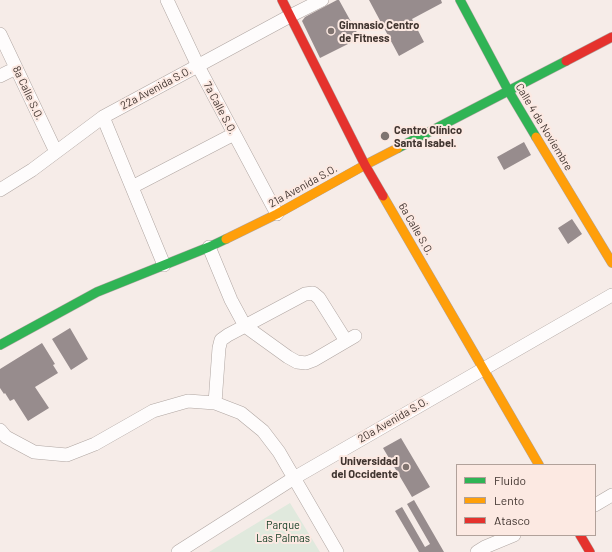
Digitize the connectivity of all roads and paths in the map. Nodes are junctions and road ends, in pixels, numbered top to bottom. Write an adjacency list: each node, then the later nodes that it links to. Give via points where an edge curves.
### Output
1 (167, 0): 8 (street, 7a Calle S.O.)
2 (282, 0): 5 (street, 6a Calle S.O.)
3 (322, 0): 5 (street, 22a Avenida S.O.)
4 (460, 0): 11 (street, Calle 4 de Noviembre)
5 (290, 16): 8 (street, 22a Avenida S.O.); 15 (street, 6a Calle S.O.)
6 (0, 34): 9 (street, 8a Calle S.O.)
7 (612, 37): 11 (street, 21a Avenida S.O.)
8 (198, 66): 12 (street, 22a Avenida S.O.); 13 (street, 7a Calle S.O.)
9 (16, 68): 10 (street); 14 (street, 8a Calle S.O.)
10 (0, 76)
11 (508, 90): 15 (street, 21a Avenida S.O.); 20 (street, Calle 4 de Noviembre)
12 (103, 117): 14 (street, 22a Avenida S.O.); 16 (street)
13 (234, 134): 16 (street); 18 (street, 7a Calle S.O.)
14 (56, 152): 17 (street, 22a Avenida S.O.)
15 (366, 165): 18 (street, 21a Avenida S.O.); 25 (street, 6a Calle S.O.)
16 (132, 187): 21 (street)
17 (0, 190)
18 (277, 214): 19 (street, 21a Avenida S.O.)
19 (209, 247): 21 (street, 21a Avenida S.O.); 23 (street)
20 (612, 263)
21 (164, 265): 24 (street, 21a Avenida S.O., via 97,292)
22 (612, 294): 25 (street, 20a Avenida S.O.)
23 (245, 326): 23 (street, via 305,294 313,293 350,338 314,360 306,363 297,362); 26 (street, via 221,340)
24 (0, 345)
25 (483, 369): 28 (street, 6a Calle S.O.); 29 (street, 20a Avenida S.O.)
26 (215, 402): 27 (street, via 188,401 153,411 95,444 67,455 34,452 6,437); 29 (street, via 241,413 263,431)
27 (0, 430)
28 (538, 464)
29 (294, 478): 34 (street, 20a Avenida S.O.); 35 (street)
30 (612, 495): 31 (street)
31 (596, 504)
32 (512, 536): 36 (street)
33 (581, 536): 37 (street)
34 (178, 552)
35 (337, 552)
36 (476, 552)
37 (590, 552)

